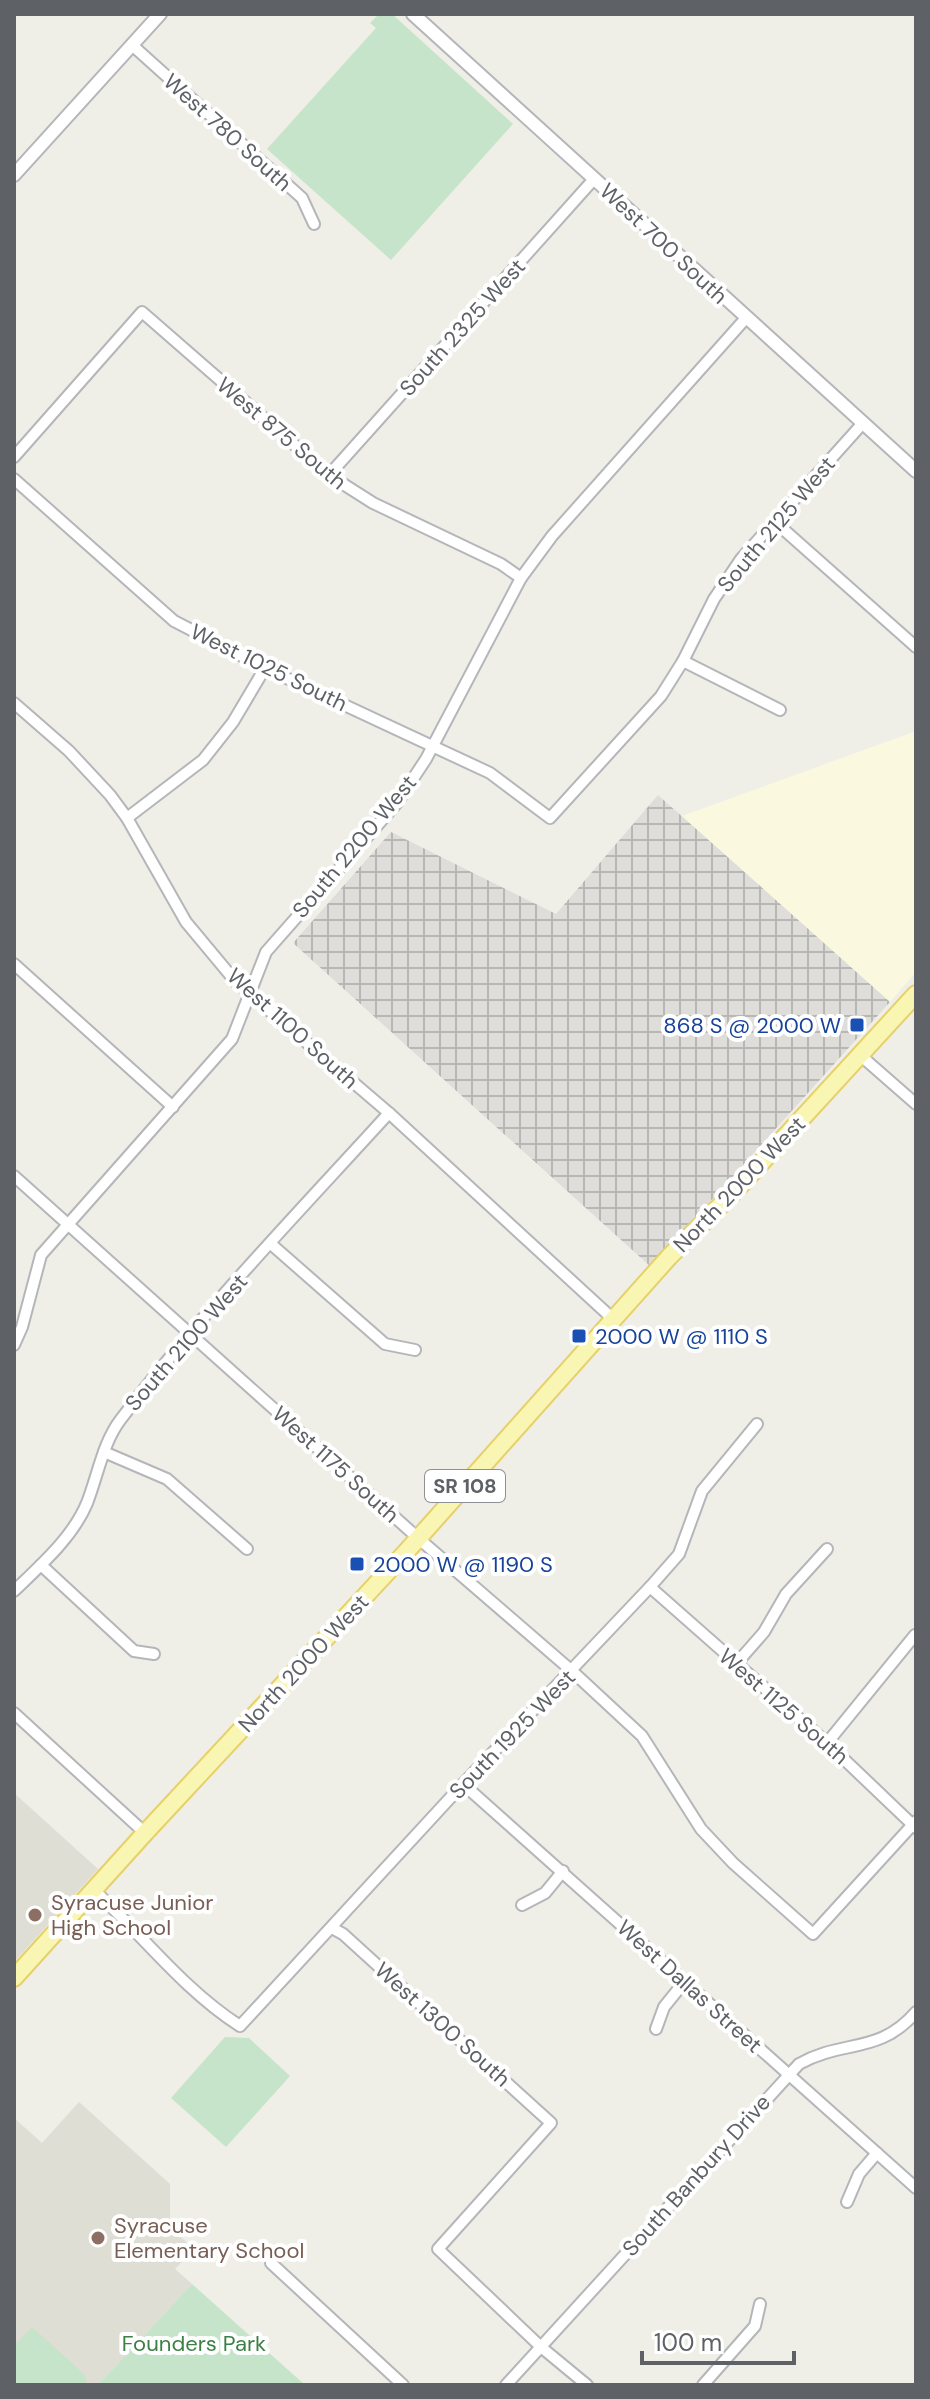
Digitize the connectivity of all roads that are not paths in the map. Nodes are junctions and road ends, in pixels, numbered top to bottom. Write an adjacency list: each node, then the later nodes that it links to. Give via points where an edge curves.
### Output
1 (160, 14): 3 (street)
2 (413, 14): 5 (street, West 700 South)
3 (132, 45): 4 (street); 6 (street, West 780 South, via 302,198)
4 (14, 175)
5 (594, 179): 7 (street, West 700 South); 11 (street, South 2325 West)
6 (314, 224)
7 (746, 318): 8 (street, West 700 South); 14 (street, South 2200 West, via 552,536)
8 (863, 423): 10 (street, West 700 South); 13 (street, South 2125 West)
9 (14, 457): 11 (street, West 875 South, via 142,312)
10 (916, 471)
11 (329, 475): 14 (street, West 875 South)
12 (14, 479): 17 (street, West 1025 South, via 174,621)
13 (774, 521): 15 (street); 16 (street, South 2125 West, via 714,599)
14 (521, 578): 20 (street, South 2200 West)
15 (916, 647)
16 (683, 661): 19 (street); 22 (street, South 2125 West, via 661,696)
17 (265, 668): 20 (street, West 1025 South); 21 (street, via 203,760)
18 (14, 703): 21 (street, West 1100 South, via 69,751)
19 (780, 710)
20 (433, 745): 22 (street, West 1025 South, via 490,773); 24 (street, South 2200 West, via 397,803 266,952)
21 (127, 818): 24 (street, West 1100 South, via 186,922)
22 (550, 818)
23 (14, 964): 28 (street)
24 (248, 993): 28 (street, South 2200 West, via 232,1039); 29 (street, West 1100 South)
25 (916, 994): 26 (main road, North 2000 West / SR 108)
26 (860, 1055): 27 (street); 33 (main road, North 2000 West / SR 108)
27 (916, 1104)
28 (173, 1107): 31 (street, South 2200 West)
29 (389, 1113): 32 (street, South 2100 West); 33 (street, West 1100 South)
30 (14, 1176): 31 (street, West 1175 South)
31 (67, 1224): 34 (street, West 1175 South); 35 (street, South 2200 West, via 41,1255)
32 (271, 1244): 34 (street, South 2100 West); 36 (street, via 385,1344)
33 (613, 1319): 39 (main road, North 2000 West / SR 108)
34 (192, 1334): 38 (street, South 2100 West, via 118,1422); 39 (street, West 1175 South)
35 (14, 1345)
36 (415, 1350)
37 (757, 1424): 43 (street, South 1925 West, via 702,1491 679,1554)
38 (104, 1452): 40 (street, via 167,1479); 42 (street, South 2100 West, via 86,1506)
39 (418, 1538): 48 (street, West 1175 South); 53 (main road, North 2000 West / SR 108)
40 (247, 1549)
41 (827, 1549): 47 (street, via 786,1594 764,1632)
42 (41, 1565): 44 (street, South 2100 West); 46 (street, via 134,1651)
43 (650, 1587): 47 (street, West 1125 South); 48 (street, South 1925 West)
44 (14, 1591)
45 (915, 1635): 50 (street)
46 (154, 1654)
47 (736, 1664): 50 (street, West 1125 South)
48 (572, 1671): 51 (street, South 1925 West); 52 (street, West 1175 South, via 642,1736 701,1829 813,1934)
49 (14, 1713): 53 (street)
50 (827, 1743): 52 (street, West 1125 South)
51 (463, 1784): 54 (street, West Dallas Street); 57 (street, South 1925 West)
52 (915, 1824)
53 (145, 1833): 55 (main road, North 2000 West / SR 108)
54 (563, 1871): 56 (street, via 545,1893); 59 (street, West Dallas Street)
55 (95, 1891): 57 (street, South 1925 West, via 156,1955 240,2026); 58 (main road, North 2000 West / SR 108)
56 (522, 1905)
57 (332, 1928): 68 (street, West 1300 South, via 551,2123 438,2249)
58 (14, 1978)
59 (685, 1981): 61 (street, via 664,2007); 62 (street, West Dallas Street)
60 (914, 2019): 62 (street, South Banbury Drive, via 876,2042 815,2055)
61 (656, 2029)
62 (788, 2074): 63 (street, West Dallas Street); 68 (street, South Banbury Drive)
63 (877, 2153): 64 (street, West Dallas Street); 65 (street, via 859,2174)
64 (916, 2188)
65 (847, 2202)
66 (271, 2263): 69 (street)
67 (760, 2304): 72 (street, via 755,2326)
68 (541, 2347): 70 (street, South Banbury Drive); 71 (street)
69 (403, 2385)
70 (506, 2385)
71 (587, 2385)
72 (703, 2385)

